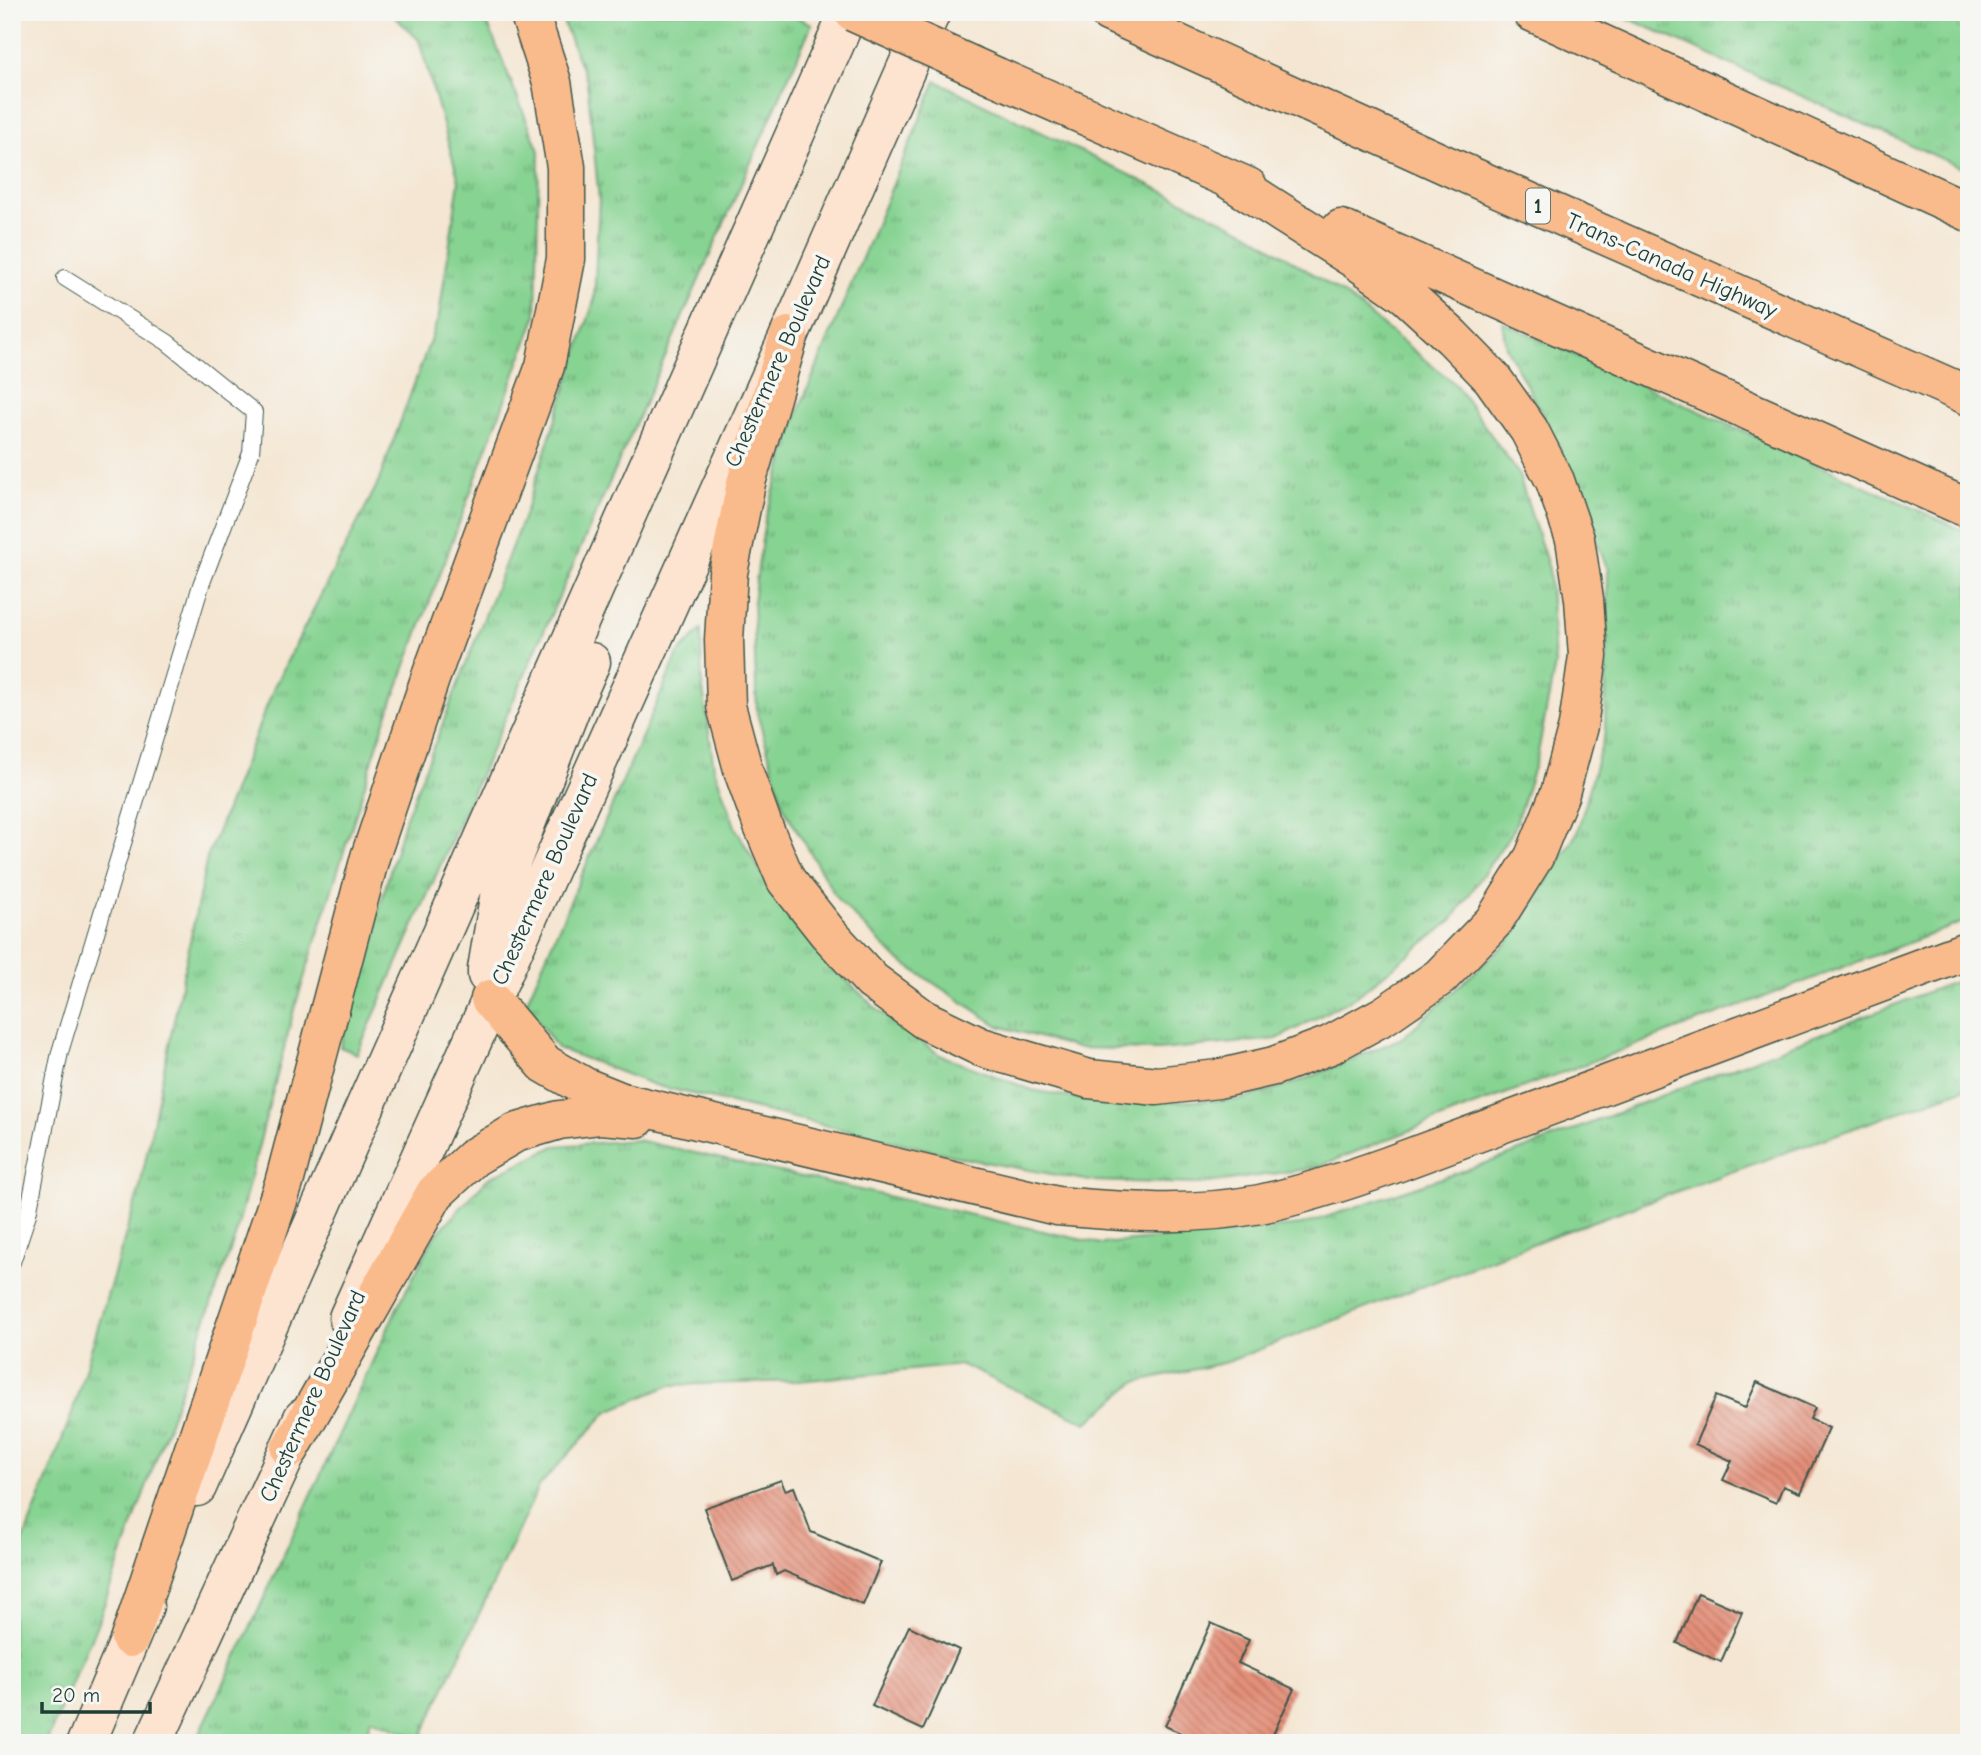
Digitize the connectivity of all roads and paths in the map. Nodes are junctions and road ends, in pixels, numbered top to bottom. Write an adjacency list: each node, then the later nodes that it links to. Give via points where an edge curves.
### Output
1 (529, 12): 18 (highway, via 552,82 566,167 566,259 545,366 370,857 284,1183)
2 (851, 12): 6 (main road); 7 (highway, bridge)
3 (931, 12): 10 (main road, Chestermere Boulevard)
4 (1108, 12): 11 (highway, Trans-Canada Highway / 1)
5 (1532, 12): 8 (highway)
6 (778, 173): 14 (main road, via 709,391 570,710 500,891 487,969); 18 (main road)
7 (1225, 177): 10 (highway, via 1406,295 1492,378 1529,430 1555,481 1571,527 1588,656 1578,726 1560,793 1534,857 1494,921 1440,977 1385,1015 1329,1045 1274,1066 1157,1086 1089,1080 981,1047 925,1020 872,981 786,880 740,760 726,706 724,640 727,573); 12 (highway)
8 (1969, 212)
9 (65, 278): 16 (lane, via 167,342 254,412 251,453 201,585 60,1052 28,1214)
10 (789, 336): 14 (main road, Chestermere Boulevard)
11 (1969, 396)
12 (1969, 509)
13 (1969, 950): 15 (highway, via 1388,1167 1258,1204 1189,1212 1057,1206)
14 (490, 999): 15 (highway, via 545,1064 622,1102); 17 (main road, Chestermere Boulevard)
15 (702, 1122): 17 (highway, via 601,1115 559,1120 514,1133 474,1157 435,1193)
16 (12, 1262)
17 (290, 1448): 20 (main road, Chestermere Boulevard)
18 (130, 1638): 19 (main road)
19 (86, 1743)
20 (153, 1743)

